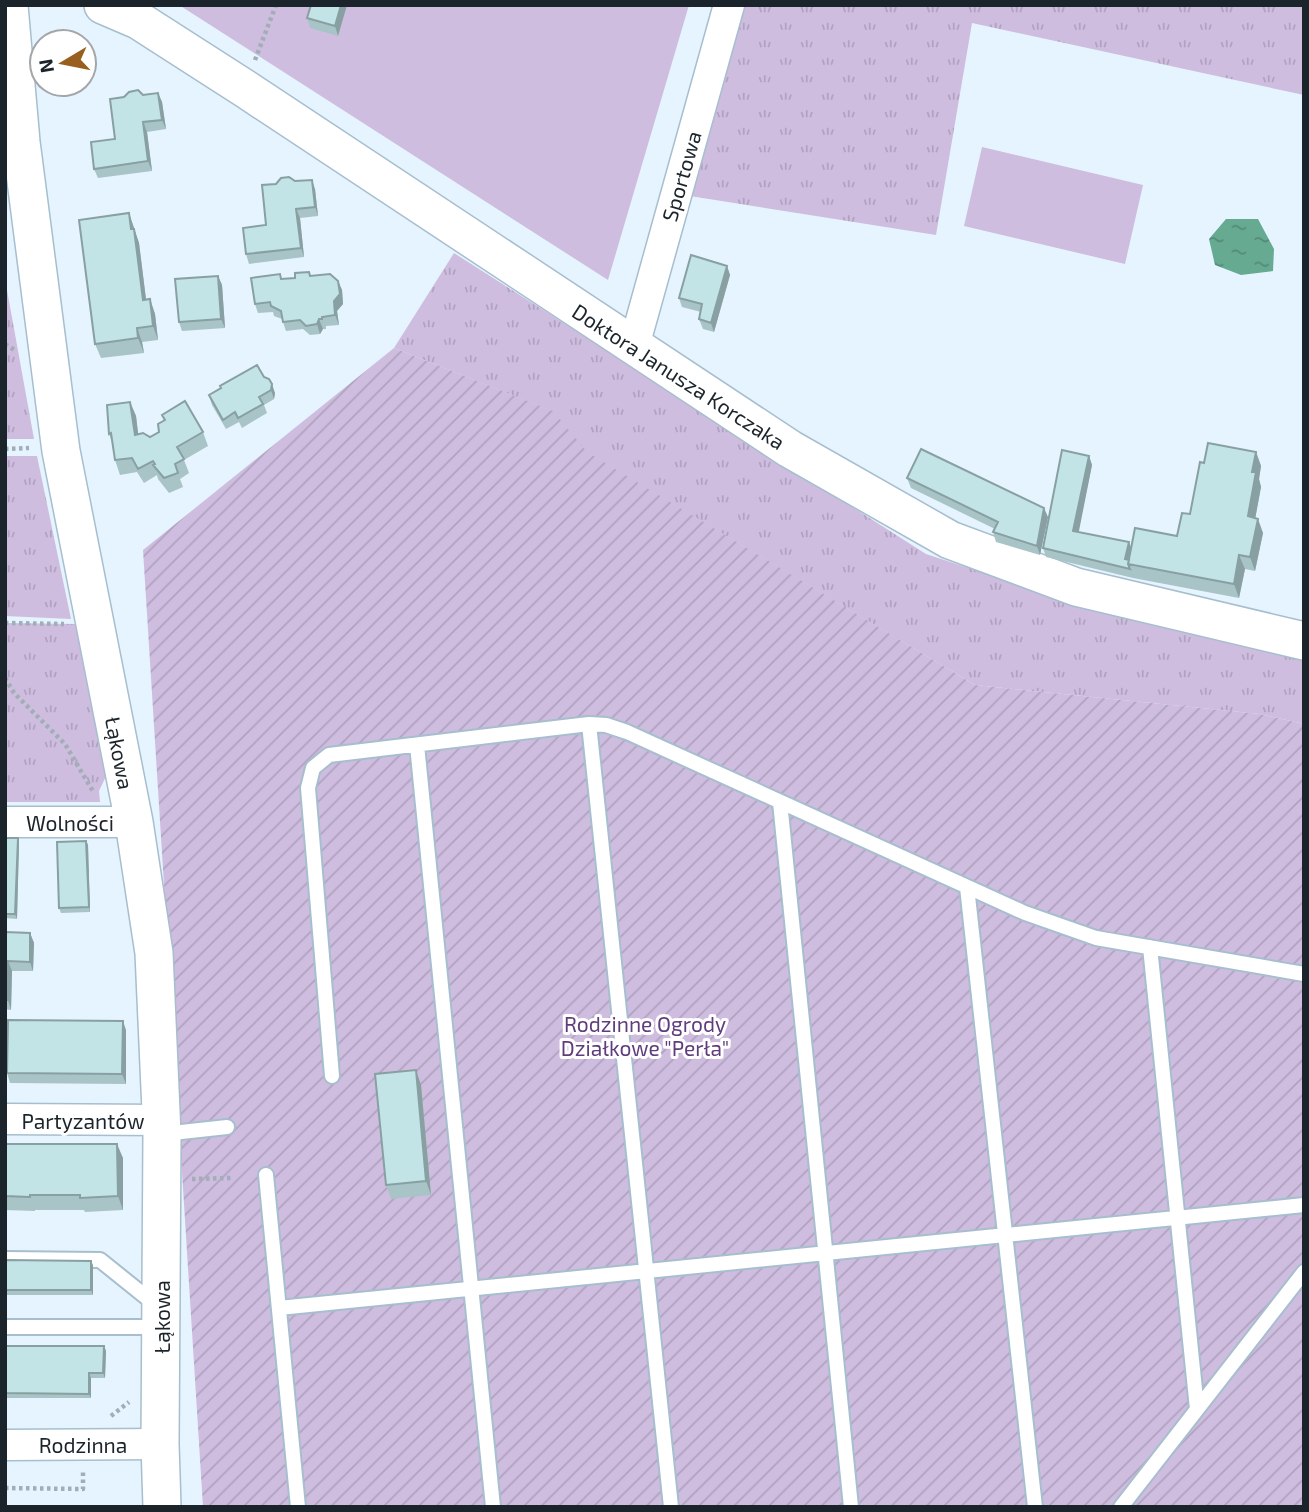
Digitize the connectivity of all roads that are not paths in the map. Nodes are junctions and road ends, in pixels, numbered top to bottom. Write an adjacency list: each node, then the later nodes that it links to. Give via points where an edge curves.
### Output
1 (103, 5): 4 (street, Doktora Janusza Korczaka, via 138,20)
2 (729, 5): 4 (street, Sportowa)
3 (9, 6): 10 (street, Łąkowa, via 21,142 61,451)
4 (634, 346): 5 (street, Doktora Janusza Korczaka, via 790,449 950,540 1076,587)
5 (1304, 641)
6 (589, 724): 7 (lane); 8 (lane, via 606,724 626,732); 24 (lane)
7 (417, 745): 14 (lane, via 329,755 313,768 308,788); 26 (lane)
8 (780, 802): 11 (lane); 22 (lane)
9 (5, 822): 10 (street, Wolności)
10 (118, 822): 16 (street, Łąkowa, via 154,953)
11 (967, 887): 12 (lane, via 1096,938); 21 (lane)
12 (1150, 947): 13 (lane); 20 (lane)
13 (1304, 974)
14 (332, 1076)
15 (5, 1119): 16 (street, Partyzantów)
16 (161, 1127): 17 (lane); 28 (street, Łąkowa)
17 (227, 1127)
18 (266, 1175): 27 (lane)
19 (1304, 1205): 20 (lane)
20 (1178, 1218): 21 (lane); 30 (lane)
21 (1005, 1234): 22 (lane); 38 (lane)
22 (826, 1252): 24 (lane); 37 (lane)
23 (5, 1259): 28 (lane, via 100,1260)
24 (647, 1269): 26 (lane); 36 (lane)
25 (1304, 1272): 30 (lane)
26 (471, 1288): 27 (lane); 35 (lane)
27 (279, 1308): 34 (lane)
28 (161, 1318): 29 (lane); 31 (street, Łąkowa)
29 (5, 1327)
30 (1197, 1409): 39 (lane)
31 (160, 1444): 32 (street, Rodzinna); 33 (street, Łąkowa)
32 (5, 1445)
33 (162, 1507)
34 (298, 1507)
35 (493, 1507)
36 (671, 1507)
37 (852, 1507)
38 (1035, 1507)
39 (1121, 1507)

